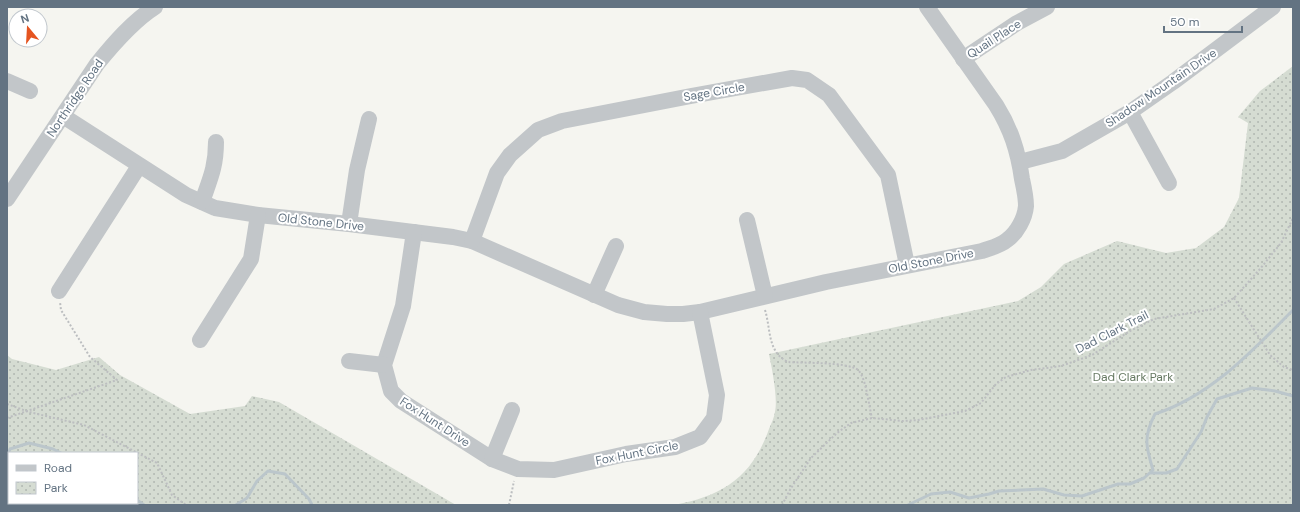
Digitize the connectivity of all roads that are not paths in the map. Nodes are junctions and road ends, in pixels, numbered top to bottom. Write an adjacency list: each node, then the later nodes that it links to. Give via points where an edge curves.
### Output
1 (155, 7): 9 (street, Northridge Road, via 112,46)
2 (927, 7): 5 (street, Old Stone Drive)
3 (1047, 7): 5 (street, Quail Place, via 1017,23)
4 (1273, 7): 8 (street, Shadow Mountain Drive)
5 (963, 59): 12 (street, Old Stone Drive, via 1006,121)
6 (7, 81): 7 (street)
7 (30, 91)
8 (1130, 112): 12 (street, Shadow Mountain Drive, via 1062,151); 14 (street)
9 (63, 116): 13 (street, Old Stone Drive); 15 (street, Northridge Road)
10 (369, 119): 19 (street, via 357,170)
11 (216, 142): 16 (street, via 214,170)
12 (1020, 162): 23 (street, Old Stone Drive, via 1026,206 1023,218 1008,240 982,251)
13 (139, 166): 16 (street, Old Stone Drive); 24 (street)
14 (1168, 184)
15 (7, 199)
16 (202, 202): 17 (street, Old Stone Drive, via 216,208)
17 (258, 215): 19 (street, Old Stone Drive); 28 (street, via 252,259)
18 (747, 220): 26 (street)
19 (349, 224): 20 (street, Old Stone Drive)
20 (414, 232): 21 (street, Old Stone Drive); 30 (street, via 403,306)
21 (472, 241): 23 (street, Sage Circle, via 497,173 510,155 538,130 562,121 792,78 807,80 830,95 888,175); 25 (street, Old Stone Drive)
22 (616, 246): 25 (street)
23 (907, 265): 26 (street, Old Stone Drive)
24 (59, 291)
25 (594, 295): 27 (street, Old Stone Drive, via 644,312)
26 (763, 297): 27 (street, Old Stone Drive)
27 (700, 312): 32 (street, Fox Hunt Circle, via 717,395 714,418 700,436 675,448 626,454 554,470 518,469)
28 (200, 340)
29 (349, 361): 30 (street)
30 (384, 365): 32 (street, Fox Hunt Drive, via 391,391 401,401)
31 (512, 410): 32 (street)
32 (492, 459)

